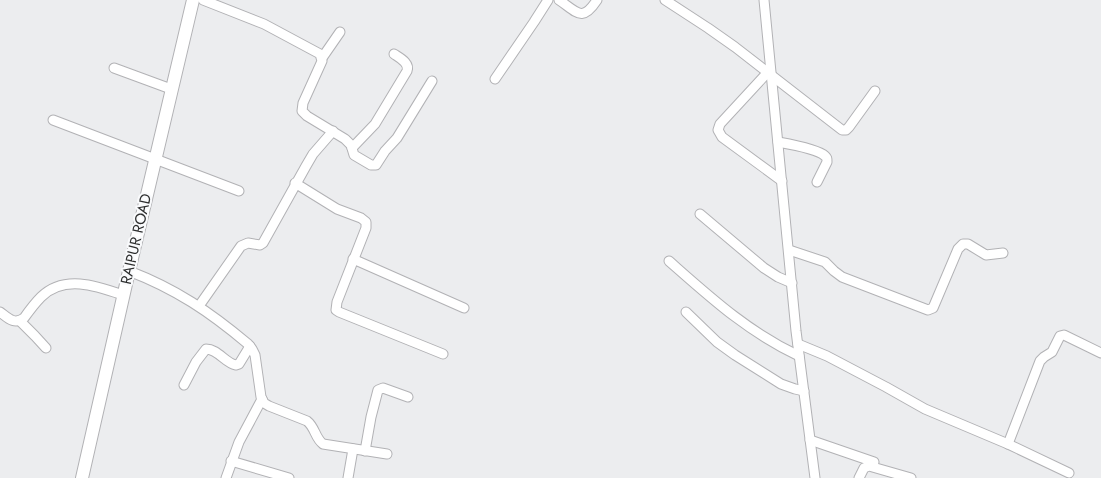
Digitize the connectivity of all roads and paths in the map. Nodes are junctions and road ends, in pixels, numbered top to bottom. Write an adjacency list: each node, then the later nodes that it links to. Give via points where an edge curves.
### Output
1 (193, 0): 15 (main road, RAIPUR ROAD)
2 (202, 0): 10 (street, via 264,24 317,52)
3 (548, 0): 13 (street)
4 (559, 0): 5 (street, via 583,14 591,10)
5 (597, 0)
6 (665, 0): 12 (street)
7 (764, 0): 12 (street)
8 (340, 32): 10 (street)
9 (394, 54): 20 (street, via 407,64 408,71 375,124)
10 (322, 58): 18 (street, via 302,111)
11 (114, 68): 15 (street)
12 (770, 73): 16 (street, via 842,130 849,127); 19 (street); 22 (street, via 720,124 718,130 719,134)
13 (495, 79)
14 (432, 81): 20 (street, via 397,138 376,166 357,157)
15 (172, 89): 21 (main road, RAIPUR ROAD)
16 (875, 91)
17 (54, 120): 21 (street)
18 (332, 131): 20 (street, via 345,139); 24 (street, via 313,154)
19 (778, 142): 22 (street); 23 (street, via 824,155 827,162)
20 (352, 148)
21 (155, 158): 25 (street); 31 (main road, RAIPUR ROAD)
22 (782, 181): 27 (street)
23 (817, 182)
24 (295, 183): 29 (street, via 337,209 366,222); 34 (street, via 263,242 260,245 241,246)
25 (239, 191)
26 (700, 214): 32 (street, via 771,274)
27 (789, 250): 28 (street, via 825,262 842,277 928,310 934,305 962,244 968,244 986,255); 32 (street)
28 (1003, 253)
29 (353, 259): 35 (street); 43 (street, via 336,310)
30 (669, 261): 44 (street, via 739,321)
31 (128, 271): 33 (main road, RAIPUR ROAD); 34 (street, via 167,287)
32 (792, 283): 39 (street)
33 (123, 295): 38 (street, via 86,283 65,285 42,296); 57 (main road, RAIPUR ROAD)
34 (199, 306): 40 (street)
35 (464, 308)
36 (0, 312): 38 (street, via 12,320)
37 (686, 312): 46 (street, via 735,356 781,384)
38 (20, 321): 41 (street)
39 (798, 344): 44 (street); 50 (street, via 847,366 925,409)
40 (250, 346): 45 (street, via 236,365 213,350 206,350 196,362); 48 (street, via 255,355)
41 (46, 348)
42 (1101, 353): 50 (street, via 1064,335 1060,336 1052,352 1040,361)
43 (443, 354)
44 (799, 356): 46 (street)
45 (184, 385)
46 (804, 391): 49 (street)
47 (408, 397): 52 (street, via 383,388 378,390)
48 (262, 399): 51 (street, via 269,406 311,424 321,443); 54 (street)
49 (810, 440): 55 (street); 61 (street)
50 (1008, 444): 56 (street)
51 (353, 449): 52 (street); 60 (street)
52 (365, 451): 53 (street)
53 (387, 454)
54 (231, 461): 58 (street); 59 (street)
55 (874, 462)
56 (1069, 473)
57 (82, 478)
58 (226, 478)
59 (289, 478)
60 (348, 478)
61 (816, 478)
62 (859, 478): 63 (street, via 864,468 869,466)
63 (911, 478)

